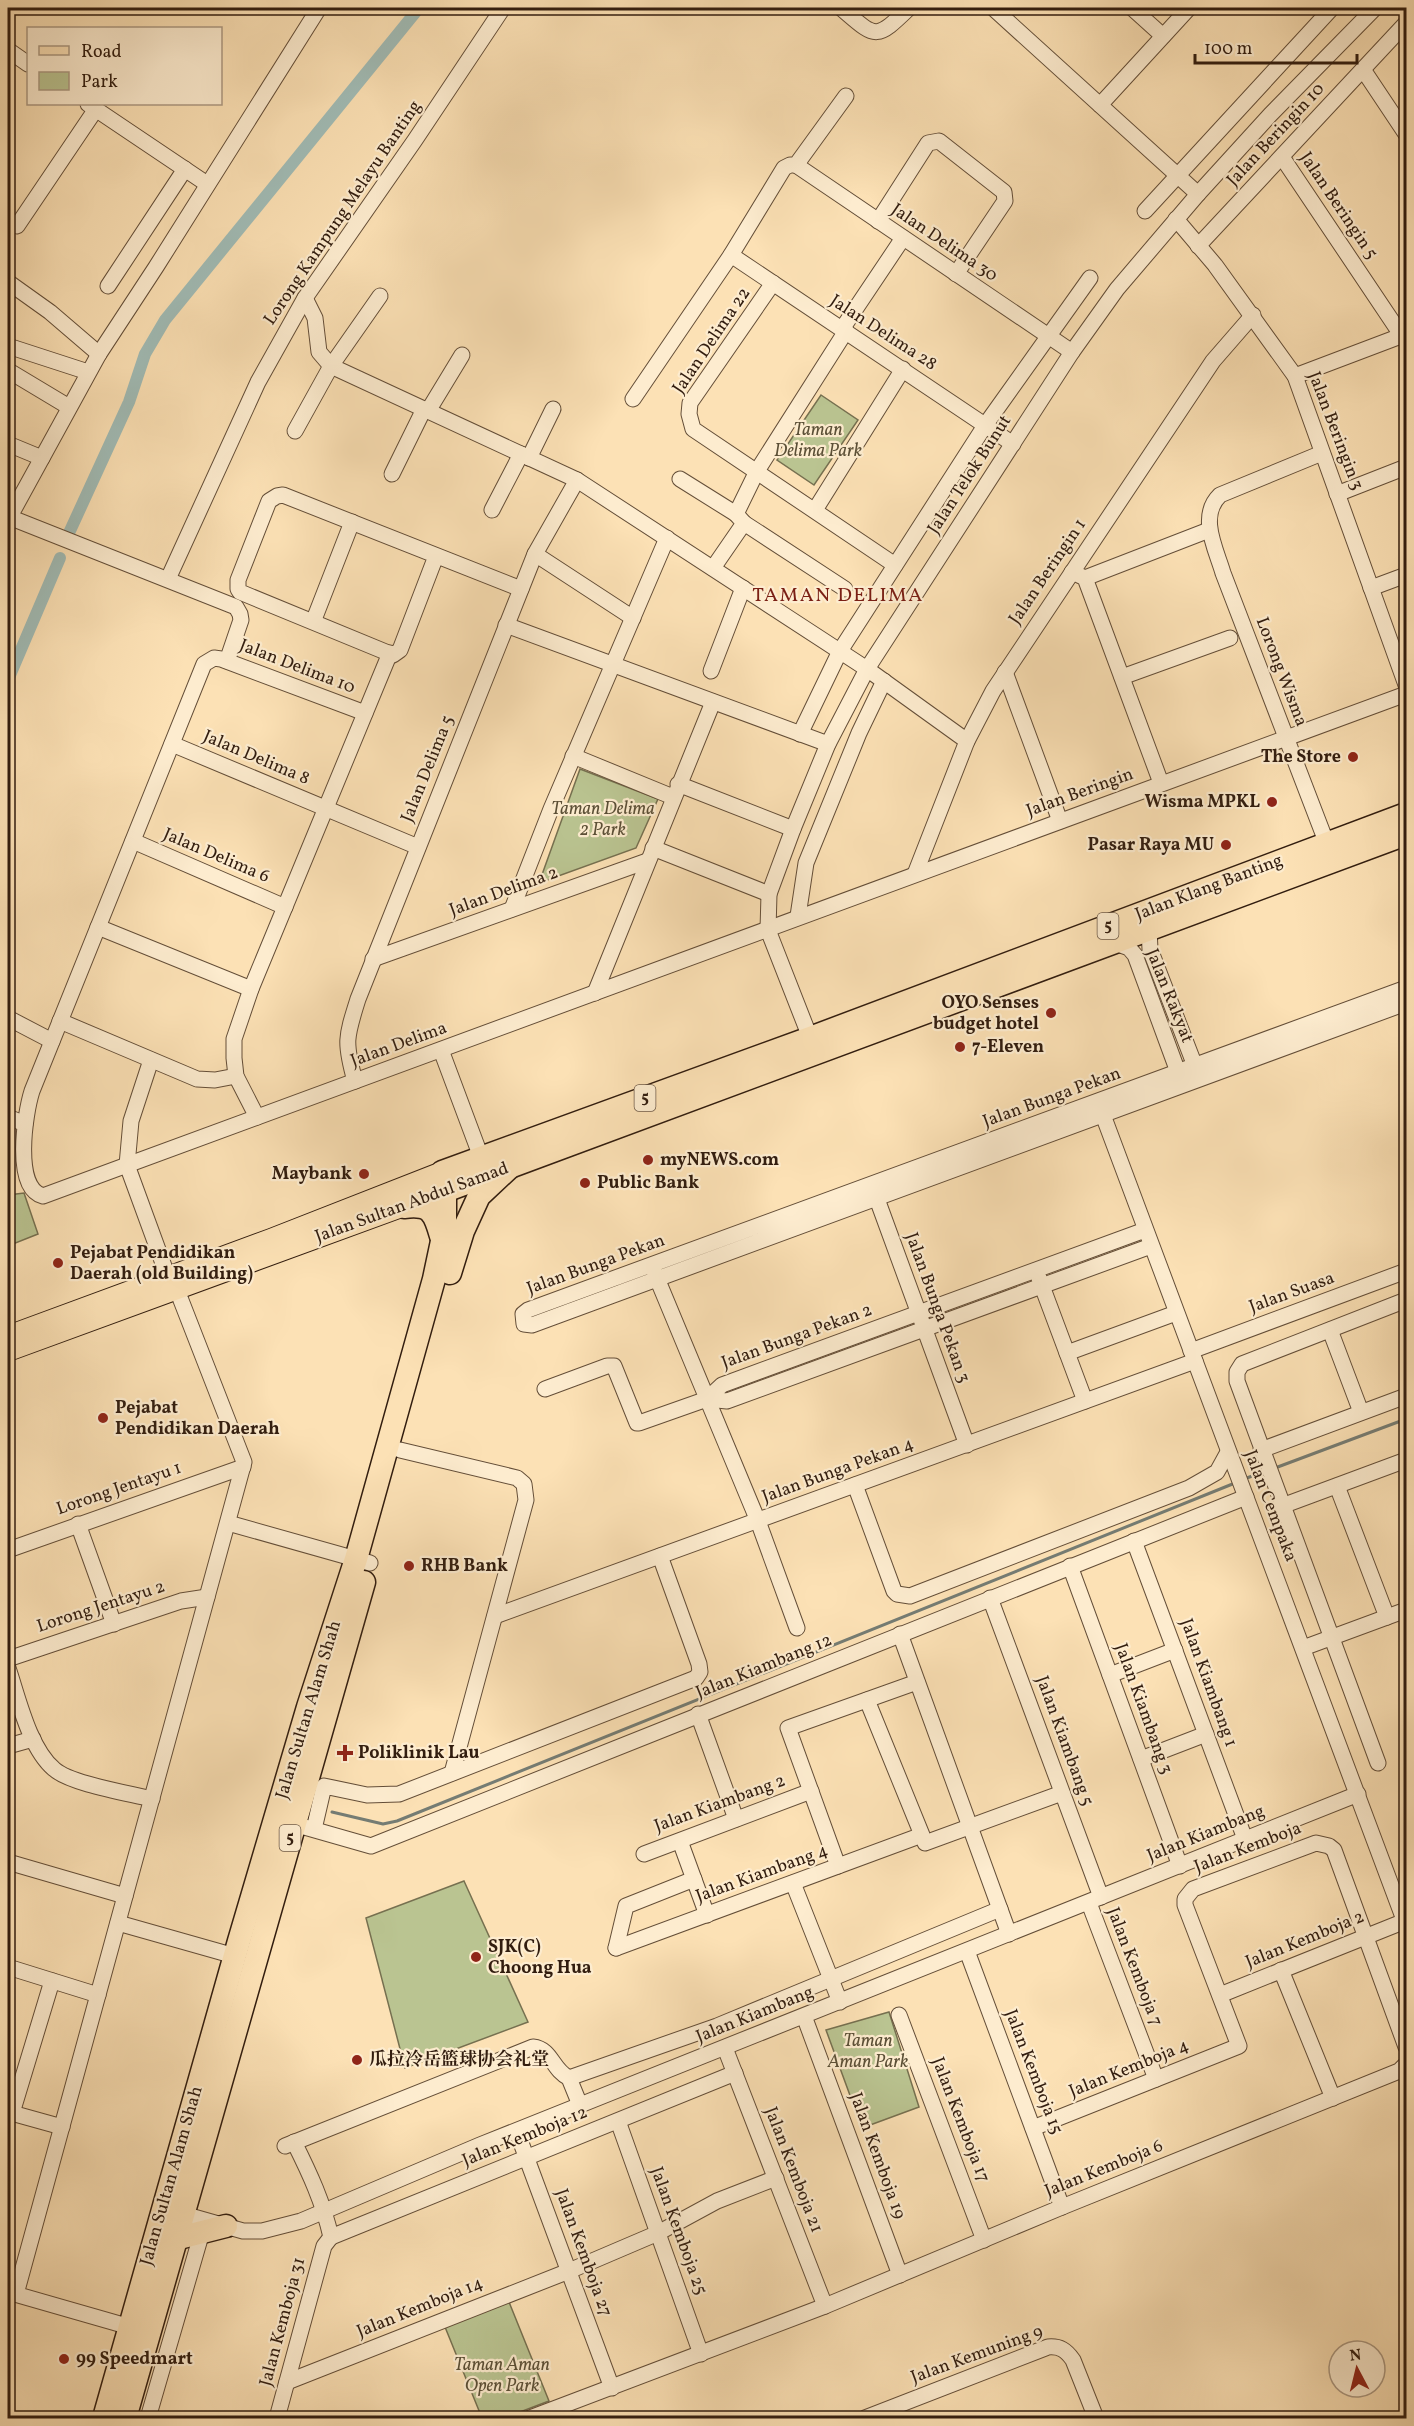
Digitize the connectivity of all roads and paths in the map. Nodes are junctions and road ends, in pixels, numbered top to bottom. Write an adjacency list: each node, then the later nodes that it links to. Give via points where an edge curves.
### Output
1 (319, 8): 23 (street)
2 (503, 8): 38 (street, Lorong Kampung Melayu Banting)
3 (841, 8): 4 (street, via 867,30 877,32 888,28)
4 (909, 8)
5 (993, 8): 16 (street)
6 (1132, 8): 11 (street)
7 (1189, 8): 11 (street)
8 (1332, 8): 22 (street)
9 (1375, 8): 24 (street, Jalan Telok Bunut)
10 (1407, 23): 14 (street, Jalan Beringin 10)
11 (1163, 36): 16 (street)
12 (9, 53): 13 (street)
13 (27, 63)
14 (1364, 71): 18 (street); 19 (street, Jalan Beringin 10)
15 (846, 96): 20 (street)
16 (1100, 105): 22 (street)
17 (92, 106): 21 (street); 28 (street)
18 (1407, 134)
19 (1282, 157): 30 (street, Jalan Beringin 10); 41 (street, Jalan Beringin 5)
20 (796, 165): 27 (street, Jalan Delima 30); 31 (street, via 784,168)
21 (185, 169): 23 (street); 36 (street)
22 (1177, 176): 24 (street); 25 (street)
23 (207, 184): 45 (street)
24 (1198, 194): 26 (street, Jalan Telok Bunut)
25 (1145, 211)
26 (1176, 219): 30 (street, Jalan Beringin 3); 44 (street, Jalan Telok Bunut)
27 (878, 221): 29 (street, Jalan Delima 30); 32 (street, via 928,143 939,141 1006,196)
28 (17, 226)
29 (903, 238): 32 (street, Jalan Delima 30); 40 (street)
30 (1198, 246): 39 (street, Jalan Beringin 3)
31 (731, 255): 35 (street, Jalan Delima 28); 54 (street)
32 (956, 274): 42 (street, Jalan Delima 30)
33 (1090, 278): 42 (street)
34 (8, 282): 45 (street)
35 (773, 283): 40 (street, Jalan Delima 28); 66 (street, Jalan Delima 22, via 690,403 688,414 693,429)
36 (108, 286)
37 (380, 296): 48 (street)
38 (305, 298): 48 (street, via 315,318 319,352); 84 (street, Lorong Kampung Melayu Banting, via 258,382)
39 (1253, 315): 52 (street, Jalan Beringin 3); 82 (street, Jalan Beringin 1, via 1213,361)
40 (844, 330): 49 (street, Jalan Delima 28); 66 (street)
41 (1404, 335): 52 (street)
42 (1047, 337): 44 (street, Jalan Delima 30); 58 (street)
43 (8, 346): 46 (street)
44 (1072, 352): 61 (street, Jalan Telok Bunut)
45 (99, 354): 51 (street)
46 (42, 356): 51 (street); 53 (street)
47 (462, 356): 57 (street)
48 (331, 366): 57 (street); 59 (street)
49 (903, 369): 58 (street, Jalan Delima 28); 72 (street)
50 (9, 371): 53 (street)
51 (88, 372): 55 (street)
52 (1294, 376): 62 (street, Jalan Beringin 3)
53 (30, 381): 55 (street)
54 (633, 399)
55 (69, 407): 64 (street)
56 (553, 409): 63 (street)
57 (426, 410): 63 (street); 67 (street)
58 (986, 424): 61 (street, Jalan Delima 28); 80 (street)
59 (295, 431)
60 (8, 444): 64 (street)
61 (1013, 444): 97 (street, Jalan Telok Bunut)
62 (1322, 453): 70 (street, Jalan Beringin 3); 76 (street, Lorong Wisma, via 1220,495 1210,512)
63 (525, 456): 69 (street); 71 (street)
64 (42, 458): 73 (street)
65 (1407, 467): 70 (street)
66 (757, 471): 72 (street, Jalan Delima 22); 74 (street)
67 (392, 474)
68 (680, 479): 74 (street)
69 (577, 480): 77 (street); 78 (street, Jalan Delima 5)
70 (1337, 494): 86 (street, Jalan Beringin 3)
71 (492, 510)
72 (815, 510): 80 (street, Jalan Delima 22)
73 (8, 518): 84 (street)
74 (740, 519): 81 (street); 87 (street)
75 (352, 522): 79 (street); 89 (street); 94 (street, via 288,496 277,496 269,501 238,589)
76 (1209, 530): 82 (street); 107 (street, Lorong Wisma)
77 (667, 538): 81 (street); 90 (street)
78 (535, 554): 88 (street, Jalan Delima 5); 90 (street)
79 (436, 556): 88 (street); 94 (street, via 400,650 398,654)
80 (896, 565): 93 (street)
81 (713, 568): 85 (street)
82 (1079, 575): 99 (street, Jalan Beringin 1); 100 (street)
83 (1407, 575): 86 (street)
84 (168, 579): 95 (street, via 236,607 241,620)
85 (743, 588): 93 (street); 98 (street)
86 (1371, 588): 102 (street, Jalan Beringin 3)
87 (845, 589)
88 (521, 590): 91 (street, Jalan Delima 5)
89 (315, 617)
90 (633, 618): 96 (street)
91 (506, 626): 96 (street); 121 (street, Jalan Delima 5)
92 (1230, 638): 100 (street)
93 (840, 651): 97 (street); 106 (street)
94 (390, 653): 105 (street)
95 (221, 660): 105 (street, Jalan Delima 10); 109 (street, via 204,664)
96 (613, 665): 104 (street); 111 (street)
97 (867, 669): 101 (street); 110 (street, Jalan Telok Bunut)
98 (711, 671)
99 (1005, 672): 108 (street, Jalan Beringin 1); 116 (street)
100 (1122, 677): 112 (street)
101 (884, 681): 108 (street); 127 (street, via 806,863)
102 (1407, 685)
103 (1407, 694): 107 (street, Jalan Beringin)
104 (712, 702): 106 (street); 113 (street)
105 (365, 713): 114 (street)
106 (800, 734): 110 (street)
107 (1285, 738): 112 (street, Jalan Beringin); 120 (street, Lorong Wisma)
108 (967, 741): 123 (street, Jalan Beringin 1)
109 (172, 744): 114 (street, Jalan Delima 8); 119 (street)
110 (828, 744): 117 (street, Jalan Telok Bunut)
111 (573, 756): 113 (street); 126 (street)
112 (1161, 783): 116 (street, Jalan Beringin)
113 (676, 790): 117 (street); 122 (street)
114 (326, 808): 121 (street, Jalan Delima 8); 125 (street)
115 (1407, 814): 120 (highway, Jalan Klang Banting / 5)
116 (1060, 821): 123 (street, Jalan Beringin)
117 (793, 828): 124 (street, Jalan Telok Bunut)
118 (1407, 834): 130 (highway, Jalan Klang Banting / 5)
119 (133, 841): 125 (street, Jalan Delima 6); 128 (street)
120 (1327, 844): 140 (highway, Jalan Klang Banting / 5)
121 (418, 847): 132 (street, Jalan Delima 5)
122 (650, 855): 124 (street); 126 (street, Jalan Delima 2); 135 (street)
123 (915, 874): 127 (street, Jalan Beringin)
124 (769, 894): 129 (street, Jalan Telok Bunut)
125 (285, 907): 134 (street)
126 (512, 909): 132 (street, Jalan Delima 2)
127 (798, 916): 129 (street, Jalan Beringin)
128 (98, 927): 134 (street); 138 (street)
129 (768, 930): 135 (street, Jalan Delima); 140 (street, Jalan Telok Bunut)
130 (1149, 930): 131 (highway, Jalan Klang Banting / 5); 143 (street, via 1150,949)
131 (1115, 943): 140 (highway, Jalan Klang Banting / 5); 144 (street, Jalan Rakyat, via 1135,955)
132 (373, 959): 146 (street, Jalan Delima 5, via 347,1038 346,1051)
133 (1407, 988): 143 (street, Jalan Bunga Pekan)
134 (250, 989): 145 (street, via 234,1039)
135 (595, 993): 141 (street, Jalan Delima)
136 (1407, 1004): 147 (street, Jalan Bunga Pekan)
137 (8, 1018): 139 (street)
138 (60, 1021): 139 (street); 142 (street)
139 (52, 1041): 150 (street, via 32,1091)
140 (814, 1046): 152 (highway, Jalan Sultan Abdul Samad / 5); 153 (highway, Jalan Sultan Abdul Samad / 5)
141 (441, 1050): 146 (street, Jalan Delima); 153 (street)
142 (151, 1060): 145 (street, via 197,1079); 151 (street, via 131,1120)
143 (1195, 1066): 144 (street, Jalan Bunga Pekan)
144 (1178, 1072): 147 (street, Jalan Bunga Pekan)
145 (237, 1076): 149 (street)
146 (355, 1081): 149 (street, Jalan Delima)
147 (1100, 1108): 154 (street, Jalan Bunga Pekan); 156 (street, Jalan Cempaka)
148 (8, 1117): 150 (street)
149 (257, 1117): 151 (street, Jalan Delima)
150 (25, 1124): 151 (street, Jalan Delima, via 24,1159 31,1189 43,1196)
151 (127, 1165): 163 (street)
152 (510, 1167): 153 (highway, Jalan Sultan Abdul Samad / 5); 157 (highway, via 479,1196)
153 (458, 1174): 155 (main road, Jalan Sultan Abdul Samad); 157 (highway, 5); 158 (highway, Jalan Sultan Alam Shah / 5); 163 (main road, Jalan Sultan Abdul Samad)
154 (874, 1191): 162 (street, Jalan Bunga Pekan); 166 (street, Jalan Bunga Pekan 3)
155 (404, 1207): 158 (highway, via 417,1205 430,1210); 163 (main road, Jalan Sultan Abdul Samad)
156 (1145, 1230): 159 (street, Jalan Cempaka); 160 (street, Jalan Bunga Pekan 2)
157 (463, 1231): 180 (highway, Jalan Sultan Alam Shah / 5)
158 (443, 1243): 195 (highway, Jalan Sultan Alam Shah / 5)
159 (1152, 1246): 164 (street, Jalan Bunga Pekan 2); 167 (street, Jalan Cempaka)
160 (1036, 1270): 164 (street); 166 (street, Jalan Bunga Pekan 2)
161 (1407, 1271): 173 (street, Jalan Suasa)
162 (654, 1272): 162 (street, Jalan Bunga Pekan, via 532,1325 524,1324 523,1314 528,1310); 176 (street)
163 (172, 1284): 170 (main road, Jalan Sultan Abdul Samad); 171 (main road, Jalan Sultan Abdul Samad); 184 (street)
164 (1042, 1286): 168 (street, Jalan Bunga Pekan 2); 172 (street)
165 (1407, 1300): 169 (street)
166 (918, 1313): 168 (street, Jalan Bunga Pekan 3); 176 (street, Jalan Bunga Pekan 2, via 722,1385)
167 (1176, 1313): 172 (street); 173 (street, Jalan Cempaka)
168 (924, 1329): 176 (street, Jalan Bunga Pekan 2, via 727,1401); 179 (street, Jalan Bunga Pekan 3)
169 (1330, 1330): 178 (street); 181 (street, via 1242,1364 1237,1372)
170 (8, 1336)
171 (8, 1351)
172 (1067, 1353): 177 (street)
173 (1193, 1356): 177 (street, Jalan Bunga Pekan 4); 182 (street, Jalan Cempaka)
174 (545, 1389): 176 (street, via 614,1366 637,1423)
175 (1407, 1396): 178 (street)
176 (707, 1399): 189 (street)
177 (1085, 1401): 179 (street, Jalan Bunga Pekan 4)
178 (1361, 1412): 181 (street)
179 (967, 1444): 185 (street, Jalan Bunga Pekan 4)
180 (400, 1450): 195 (highway, Jalan Sultan Alam Shah / 5); 200 (street, via 516,1478 524,1484 526,1500)
181 (1262, 1454): 188 (street)
182 (1231, 1459): 185 (street, via 1189,1488 910,1596 894,1591); 187 (street, Jalan Cempaka)
183 (1407, 1460): 186 (street)
184 (243, 1467): 190 (street); 191 (street, Lorong Jentayu 1)
185 (855, 1485): 189 (street, Jalan Bunga Pekan 4)
186 (1337, 1486): 188 (street); 201 (street)
187 (1244, 1490): 192 (street, Jalan Kiambang 12); 206 (street, Jalan Cempaka)
188 (1282, 1506): 205 (street)
189 (758, 1521): 194 (street, Jalan Bunga Pekan 4); 203 (street)
190 (228, 1523): 195 (street); 197 (street)
191 (78, 1524): 193 (street, Lorong Jentayu 1); 202 (street)
192 (1134, 1541): 196 (street, Jalan Kiambang 12); 207 (street, Jalan Kiambang 1)
193 (8, 1550)
194 (660, 1556): 200 (street, Jalan Bunga Pekan 4); 219 (street, via 699,1664 696,1678)
195 (363, 1561): 225 (highway, Jalan Sultan Alam Shah / 5); 257 (highway, Jalan Sultan Alam Shah / 5, via 298,1740)
196 (1070, 1566): 198 (street, Jalan Kiambang 12); 210 (street, Jalan Kiambang 3)
197 (207, 1597): 202 (street, Lorong Jentayu 2, via 181,1601); 223 (street)
198 (990, 1598): 204 (street, Jalan Kiambang 12); 221 (street, Jalan Kiambang 5)
199 (1407, 1610): 201 (street)
200 (495, 1616): 219 (street)
201 (1387, 1617): 205 (street)
202 (114, 1624): 208 (street, Lorong Jentayu 2)
203 (797, 1628)
204 (900, 1634): 211 (street); 213 (street, Jalan Kiambang 12)
205 (1331, 1638): 206 (street); 218 (street)
206 (1303, 1648): 222 (street, Jalan Cempaka)
207 (1175, 1650): 210 (street); 214 (street, Jalan Kiambang 1)
208 (8, 1659)
209 (8, 1668): 215 (street)
210 (1110, 1675): 217 (street, Jalan Kiambang 3)
211 (917, 1682): 212 (street); 226 (street)
212 (867, 1700): 220 (street, via 788,1728); 227 (street)
213 (698, 1714): 224 (street); 225 (street, Jalan Kiambang 12, via 370,1846)
214 (1206, 1734): 217 (street); 228 (street, Jalan Kiambang 1)
215 (33, 1739): 216 (street); 223 (street, via 45,1760 61,1774)
216 (8, 1746)
217 (1141, 1759): 233 (street, Jalan Kiambang 3)
218 (1378, 1762)
219 (452, 1773): 225 (street, via 399,1794 367,1795 324,1786)
220 (811, 1791): 224 (street, Jalan Kiambang 2); 232 (street)
221 (1062, 1793): 226 (street, Jalan Kiambang 4); 237 (street, Jalan Kiambang 5)
222 (1358, 1794): 228 (street, Jalan Kiambang); 241 (street, Jalan Cempaka)
223 (152, 1799): 236 (street)
224 (736, 1819): 229 (street, Jalan Kiambang 2)
225 (304, 1826): 257 (highway, Jalan Sultan Alam Shah / 5)
226 (970, 1828): 227 (street, Jalan Kiambang 4); 238 (street)
227 (923, 1839): 232 (street, Jalan Kiambang 4)
228 (1245, 1839): 233 (street, Jalan Kiambang)
229 (680, 1841): 230 (street, Jalan Kiambang 2); 234 (street)
230 (644, 1854)
231 (8, 1862): 236 (street)
232 (838, 1866): 235 (street, Jalan Kiambang 4)
233 (1180, 1866): 237 (street, Jalan Kiambang)
234 (694, 1879): 239 (street); 239 (street, Jalan Kiambang 4, via 626,1906 616,1948)
235 (793, 1883): 239 (street, Jalan Kiambang 4); 248 (street)
236 (125, 1896): 240 (street)
237 (1095, 1900): 242 (street, Jalan Kiambang); 261 (street, Jalan Kemboja 7)
238 (1000, 1909): 242 (street); 248 (street, Jalan Kiambang)
239 (707, 1915)
240 (118, 1923): 245 (street); 250 (street)
241 (1406, 1923): 243 (street, Jalan Kemboja 2)
242 (1009, 1934): 244 (street, Jalan Kiambang)
243 (1366, 1937): 247 (street, Jalan Kemboja 2); 251 (street, Jalan Kemboja, via 1334,1850 1329,1846 1316,1843 1193,1889 1186,1896 1185,1905); 255 (street)
244 (967, 1951): 252 (street, Jalan Kiambang); 267 (street, Jalan Kemboja 15)
245 (224, 1953)
246 (8, 1967): 249 (street)
247 (1281, 1970): 251 (street, Jalan Kemboja 2); 262 (street)
248 (830, 1979): 252 (street); 260 (street, Jalan Kiambang, via 717,2026)
249 (52, 1981): 250 (street); 264 (street)
250 (98, 1995): 266 (street)
251 (1220, 1995): 261 (street, Jalan Kemboja 4, via 1239,2046)
252 (840, 2002): 254 (street, Jalan Kiambang)
253 (899, 2015): 279 (street, Jalan Kemboja 17)
254 (804, 2016): 256 (street, Jalan Kiambang); 281 (street, Jalan Kemboja 19)
255 (1407, 2047)
256 (725, 2048): 259 (street, Jalan Kemboja 21); 263 (street, Jalan Kiambang)
257 (214, 2064): 272 (highway, Jalan Sultan Alam Shah / 5)
258 (1403, 2068): 262 (street, Jalan Kemboja 6)
259 (735, 2073): 265 (street, Jalan Kemboja 12); 270 (street, Jalan Kemboja 21)
260 (569, 2079): 263 (street); 273 (street, via 559,2073 546,2053 533,2047 290,2144 316,2184)
261 (1156, 2079): 267 (street, Jalan Kemboja 4)
262 (1333, 2098): 271 (street, Jalan Kemboja 6)
263 (579, 2105): 268 (street, Jalan Kiambang)
264 (10, 2113): 266 (street)
265 (618, 2121): 269 (street, Jalan Kemboja 12); 276 (street, Jalan Kemboja 25)
266 (62, 2127): 282 (street)
267 (1033, 2128): 271 (street, Jalan Kemboja 15)
268 (517, 2132): 269 (street, Jalan Kemboja 27); 273 (street, Jalan Kiambang)
269 (527, 2158): 277 (street, Jalan Kemboja 12); 280 (street, Jalan Kemboja 27)
270 (776, 2178): 276 (street, Jalan Kemboja 14, via 717,2200); 283 (street, Jalan Kemboja 21)
271 (1062, 2207): 279 (street, Jalan Kemboja 6)
272 (173, 2211): 274 (street, Jalan Kiambang); 278 (highway, Jalan Sultan Alam Shah / 5); 284 (highway, Jalan Sultan Alam Shah / 5)
273 (325, 2211): 274 (street, Jalan Kiambang, via 262,2231); 277 (street)
274 (226, 2226): 275 (highway)
275 (202, 2232): 278 (highway); 290 (street)
276 (658, 2233): 280 (street, Jalan Kemboja 14); 285 (street, Jalan Kemboja 25)
277 (331, 2237): 286 (street, Jalan Kemboja 31, via 324,2246)
278 (175, 2239): 284 (highway, Jalan Sultan Alam Shah / 5)
279 (984, 2240): 281 (street, Jalan Kemboja 6)
280 (568, 2271): 286 (street, Jalan Kemboja 14); 287 (street, Jalan Kemboja 27)
281 (900, 2275): 283 (street, Jalan Kemboja 6)
282 (12, 2293): 284 (street)
283 (825, 2306): 285 (street, Jalan Kemboja 6)
284 (139, 2329): 288 (highway, Jalan Sultan Alam Shah / 5); 289 (highway, Jalan Sultan Alam Shah / 5)
285 (701, 2354): 287 (street, Jalan Kemboja 6)
286 (287, 2382): 291 (street, Jalan Kemboja 31)
287 (612, 2388): 292 (street, Jalan Kemboja 6)
288 (104, 2418)
289 (125, 2418)
290 (148, 2418)
291 (277, 2418)
292 (531, 2418)
293 (865, 2418): 294 (street, Jalan Kemuning 9, via 1055,2346 1069,2353 1073,2360)
294 (1096, 2418)

